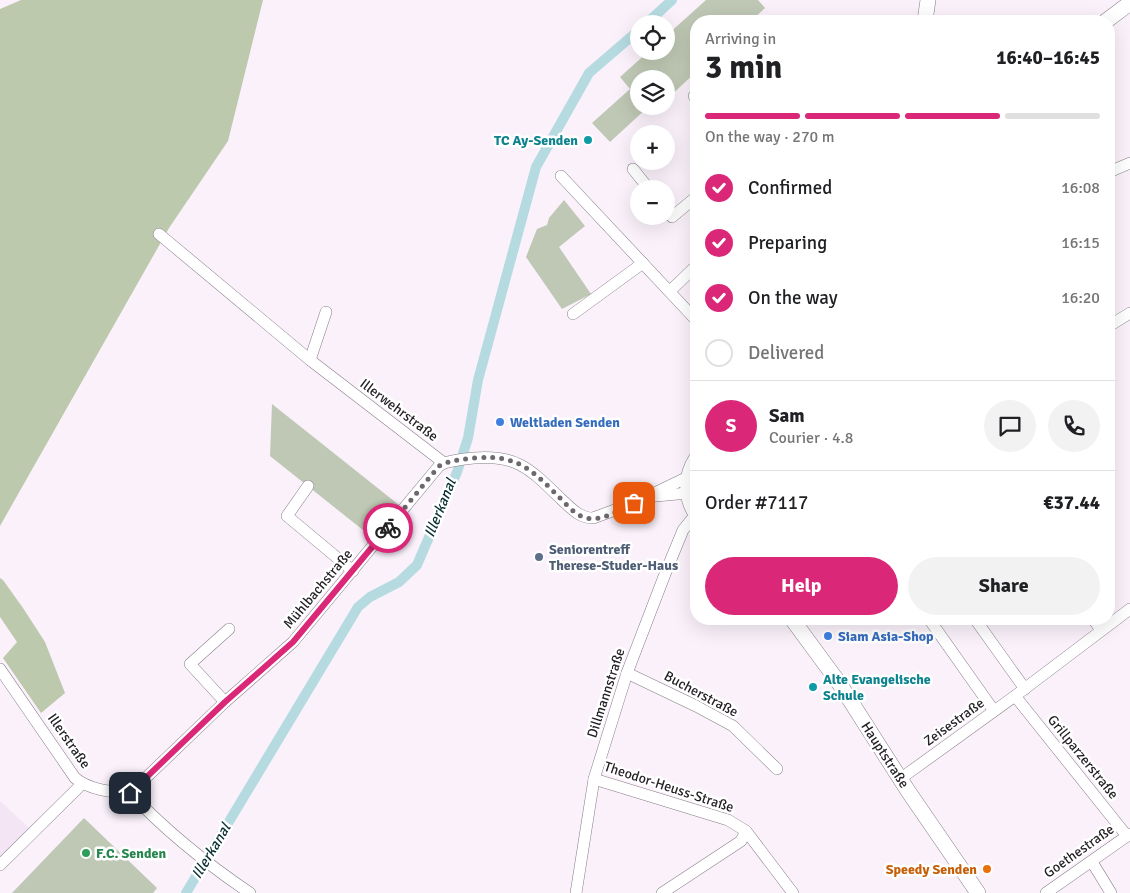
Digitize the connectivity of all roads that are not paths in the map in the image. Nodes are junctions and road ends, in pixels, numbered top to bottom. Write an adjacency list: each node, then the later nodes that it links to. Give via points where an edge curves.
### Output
1 (928, 0): 3 (main road)
2 (1130, 3): 4 (main road)
3 (926, 15)
4 (1114, 15)
5 (1130, 163): 6 (street)
6 (1115, 169)
7 (634, 170): 9 (street)
8 (561, 176): 13 (street)
9 (642, 180)
10 (690, 202): 11 (street)
11 (675, 214)
12 (159, 234): 21 (street, Illerwehrstraße)
13 (643, 263): 15 (street); 19 (street)
14 (690, 272): 15 (street)
15 (670, 290): 17 (street)
16 (326, 312): 21 (street)
17 (690, 313)
18 (1130, 313): 20 (street)
19 (573, 314)
20 (1115, 322)
21 (310, 360): 22 (street, Illerwehrstraße)
22 (446, 462): 27 (street, via 489,457 515,461 532,472 573,511 587,518 601,517); 30 (street, Mühlbachstraße, via 439,466)
23 (690, 472): 24 (main road)
24 (688, 477): 26 (main road); 27 (street)
25 (308, 486): 30 (street, via 286,516)
26 (688, 493): 27 (street); 28 (main road)
27 (647, 498)
28 (690, 502)
29 (690, 521): 41 (street, Dillmannstraße, via 683,530)
30 (353, 571): 44 (street, Mühlbachstraße, via 293,642)
31 (1130, 609): 32 (street, Zeisestraße)
32 (1115, 620)
33 (796, 625): 48 (main road, Hauptstraße)
34 (933, 625): 45 (street)
35 (979, 625): 42 (street)
36 (1097, 625): 39 (street)
37 (1108, 625): 39 (street, Zeisestraße)
38 (229, 629): 44 (street, via 190,664)
39 (1101, 630): 42 (street, Zeisestraße)
40 (0, 669): 49 (street, Illerstraße)
41 (627, 673): 46 (street, Bucherstraße, via 733,726); 47 (street, Dillmannstraße)
42 (1025, 689): 43 (street, Zeisestraße)
43 (1015, 696): 45 (street, Zeisestraße); 52 (street, Grillparzerstraße)
44 (225, 702): 50 (street, Mühlbachstraße)
45 (994, 711): 48 (street, Zeisestraße)
46 (777, 769)
47 (594, 779): 51 (street, Theodor-Heuss-Straße, via 728,820); 56 (street, Dillmannstraße)
48 (900, 779): 59 (main road, Hauptstraße)
49 (82, 784): 50 (street, Illerstraße); 54 (street)
50 (130, 793): 55 (street, via 195,853)
51 (746, 831): 57 (street, via 742,841); 58 (street, Theodor-Heuss-Straße)
52 (1128, 835): 53 (street, Goethestraße)
53 (1092, 862): 60 (street, Goethestraße); 61 (street)
54 (0, 865)
55 (250, 893)
56 (576, 893)
57 (662, 893)
58 (793, 893)
59 (978, 893)
60 (1046, 893)
61 (1111, 893)

